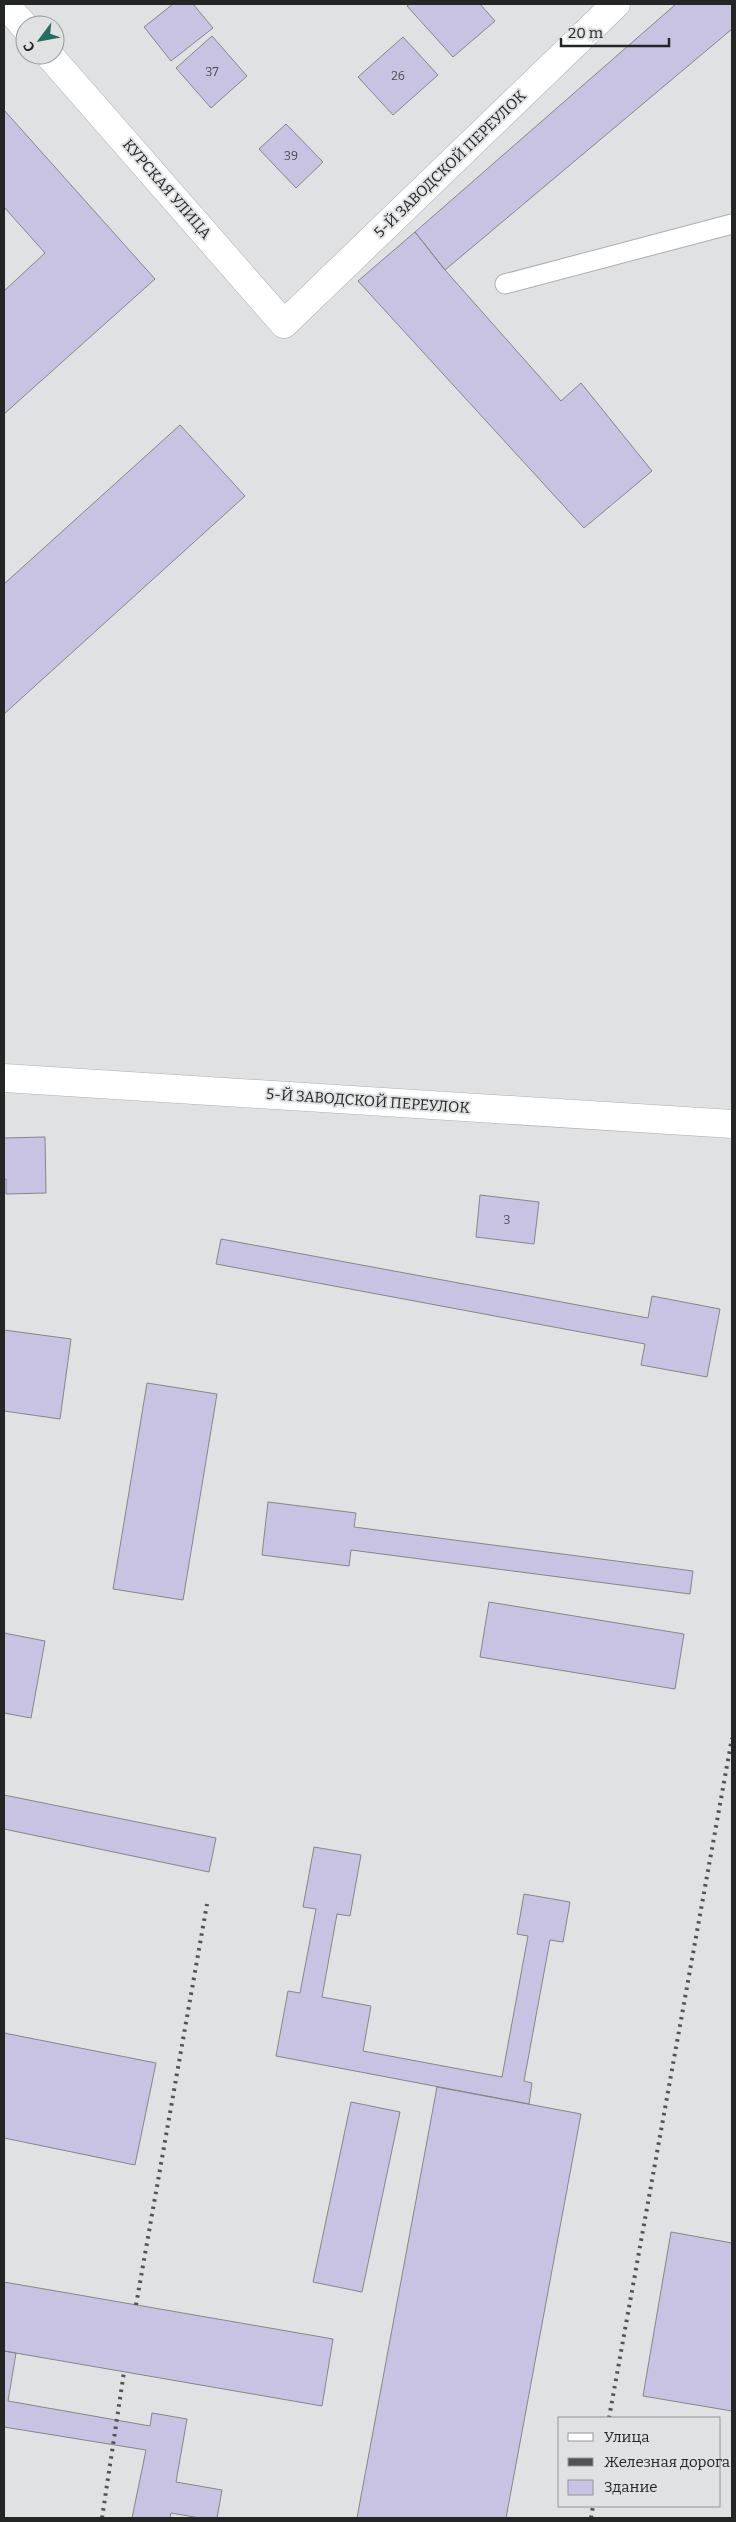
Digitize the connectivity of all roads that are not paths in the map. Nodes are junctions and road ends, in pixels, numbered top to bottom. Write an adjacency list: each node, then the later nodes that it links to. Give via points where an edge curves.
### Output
1 (4, 4): 3 (street)
2 (616, 4): 7 (street, 5-Й ЗАВОДСКОЙ ПЕРЕУЛОК)
3 (15, 16)
4 (58, 65): 7 (street, КУРСКАЯ УЛИЦА)
5 (732, 224): 6 (lane)
6 (504, 284)
7 (284, 324)
8 (4, 1078): 9 (street, 5-Й ЗАВОДСКОЙ ПЕРЕУЛОК)
9 (732, 1124)

